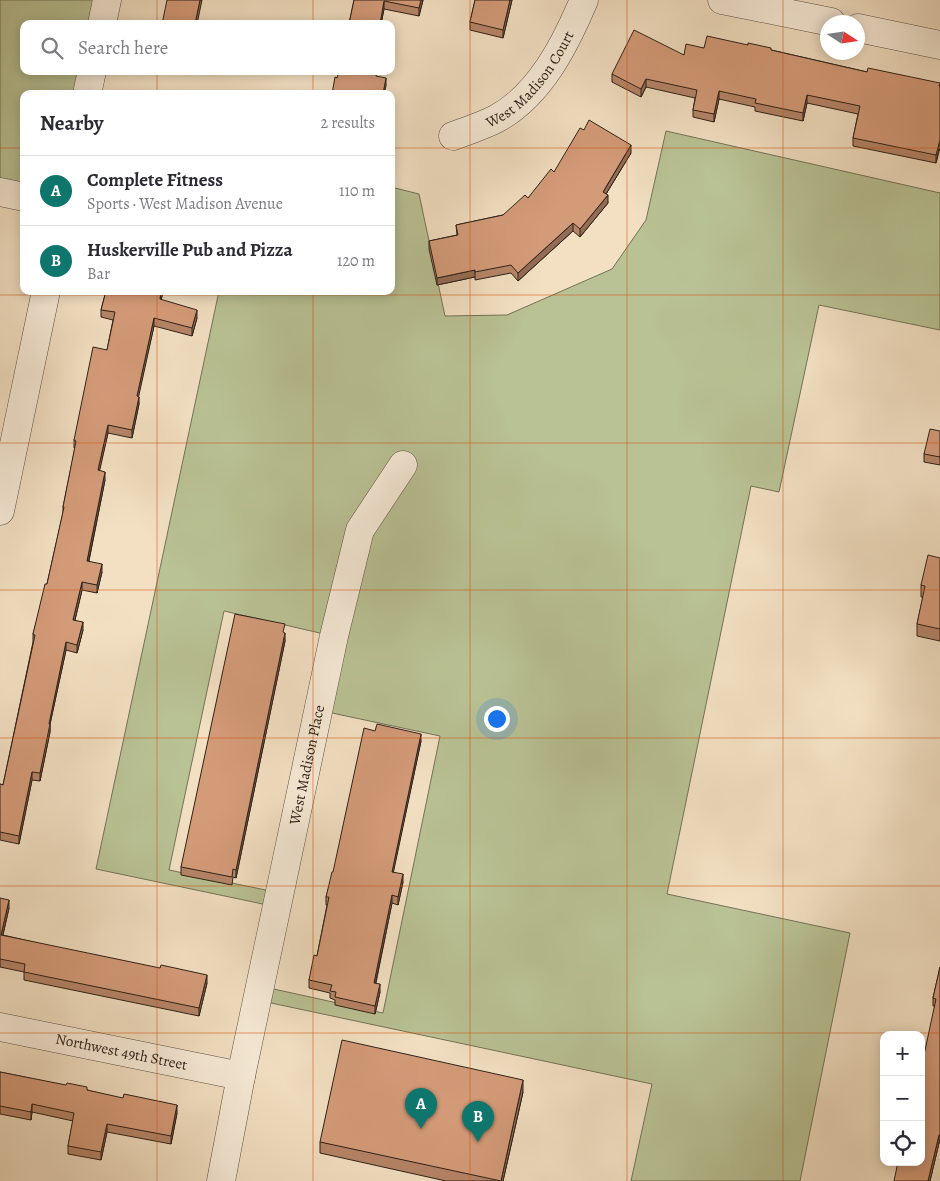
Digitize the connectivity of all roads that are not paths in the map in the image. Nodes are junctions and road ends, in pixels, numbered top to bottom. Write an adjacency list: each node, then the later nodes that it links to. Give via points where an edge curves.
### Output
1 (107, 0): 4 (street)
2 (584, 0): 10 (street, West Madison Court, via 560,51 530,93 495,119)
3 (727, 1): 5 (street)
4 (103, 20)
5 (820, 20)
6 (865, 29): 7 (street)
7 (940, 45)
8 (91, 75): 9 (street)
9 (88, 90)
10 (452, 136)
11 (0, 192): 12 (street)
12 (20, 196)
13 (45, 295): 15 (street)
14 (403, 465): 17 (street, West Madison Place, via 360,530 334,636)
15 (0, 510)
16 (0, 1027): 17 (street, Northwest 49th Street)
17 (242, 1076): 18 (street, West Madison Place)
18 (221, 1181)

